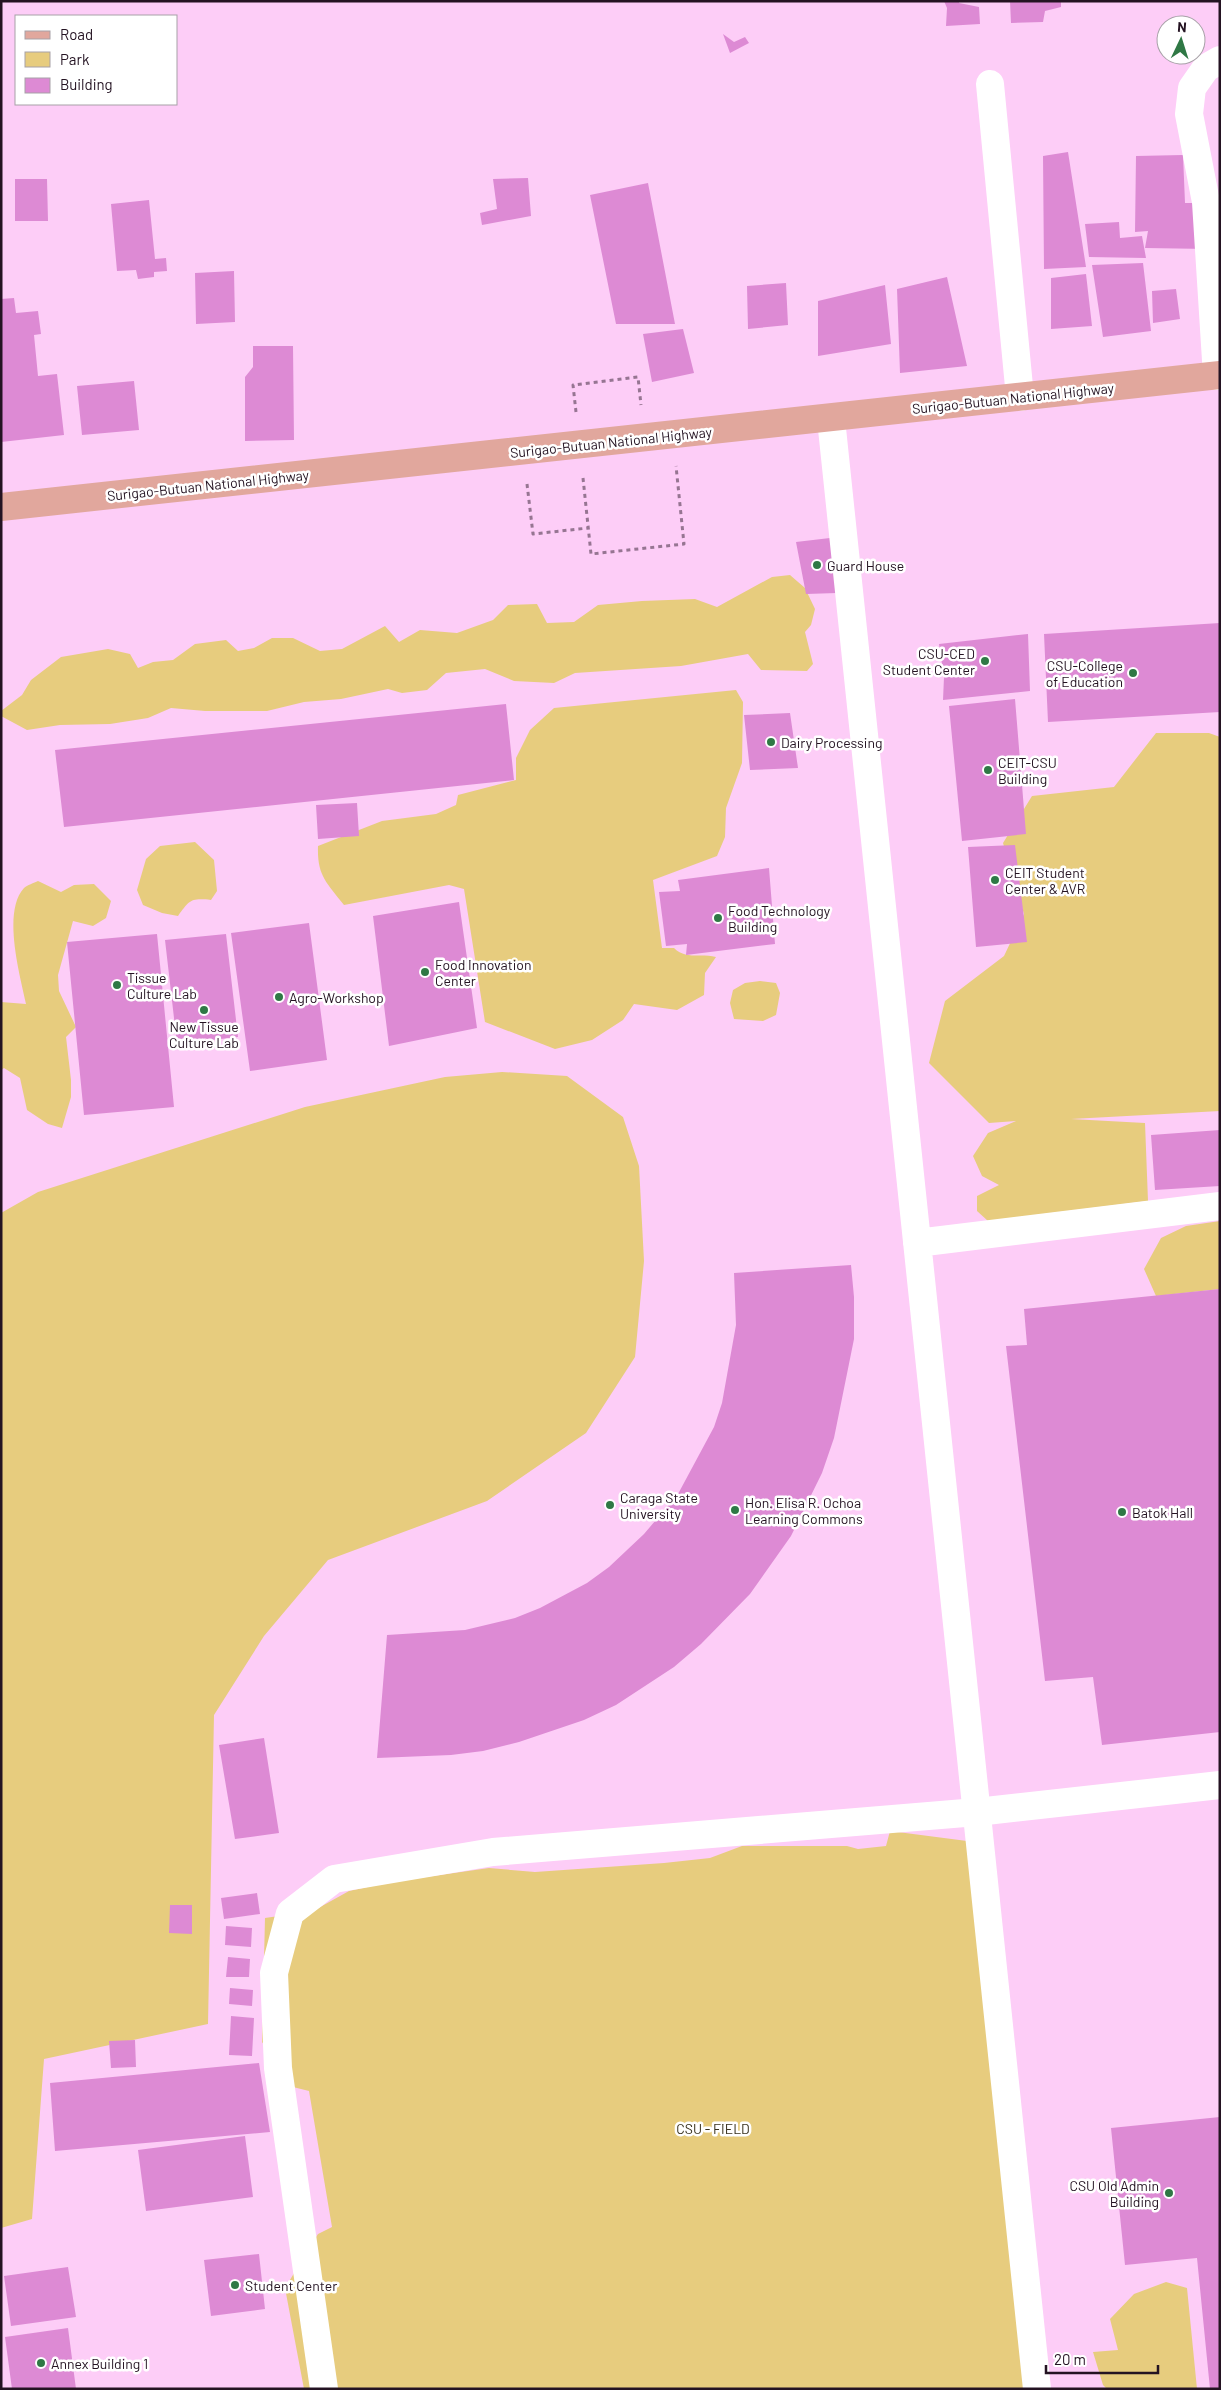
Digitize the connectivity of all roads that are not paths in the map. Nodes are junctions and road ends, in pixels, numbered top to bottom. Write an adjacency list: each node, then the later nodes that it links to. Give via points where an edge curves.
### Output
1 (1220, 60): 3 (street, via 1206,68 1192,88 1189,114 1206,202)
2 (990, 84): 4 (street)
3 (1218, 376): 4 (main road, Surigao-Butuan National Highway)
4 (1020, 397): 5 (main road, Surigao-Butuan National Highway)
5 (830, 419): 6 (main road, Surigao-Butuan National Highway); 8 (street)
6 (1, 507)
7 (1220, 1206): 8 (street)
8 (917, 1243): 10 (street)
9 (1220, 1785): 10 (street)
10 (977, 1812): 11 (street, via 493,1852 334,1879 290,1913 274,1973 278,2068); 12 (street)
11 (324, 2389)
12 (1037, 2389)

